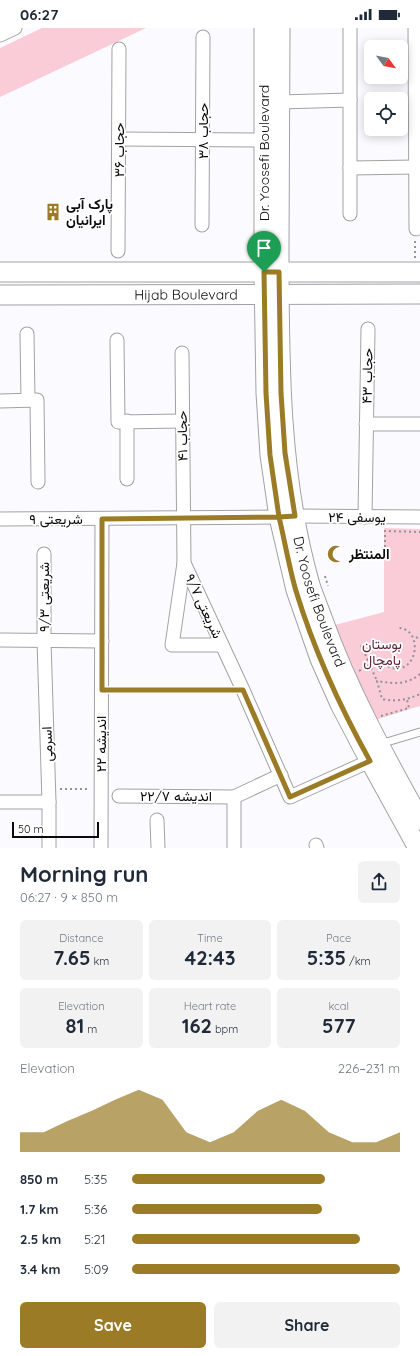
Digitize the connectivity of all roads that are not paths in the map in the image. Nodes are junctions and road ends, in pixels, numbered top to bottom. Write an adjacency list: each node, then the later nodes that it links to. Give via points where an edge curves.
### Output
1 (15, 28): 6 (street)
2 (264, 28): 13 (street, Dr. Yoosefi Boulevard)
3 (280, 28): 10 (street, Dr. Yoosefi Boulevard)
4 (350, 28): 9 (street)
5 (415, 28): 14 (street)
6 (0, 35)
7 (203, 37): 12 (street, حجاب ۳۸)
8 (119, 50): 11 (street, حجاب ۳۶)
9 (350, 100): 10 (street); 15 (street)
10 (280, 102): 21 (street, Dr. Yoosefi Boulevard)
11 (119, 139): 12 (street); 19 (street, حجاب ۳۶)
12 (202, 139): 13 (street); 17 (street, حجاب ۳۸)
13 (264, 140): 21 (street, Dr. Yoosefi Boulevard)
14 (416, 167): 15 (street); 18 (street)
15 (350, 168): 16 (street)
16 (350, 214)
17 (202, 225)
18 (416, 229)
19 (118, 251)
20 (0, 272): 21 (street, Hijab Boulevard)
21 (271, 272): 22 (street, Hijab Boulevard); 25 (street, Dr. Yoosefi Boulevard)
22 (417, 272)
23 (420, 294): 25 (street, Hijab Boulevard)
24 (0, 295): 25 (street, Hijab Boulevard)
25 (272, 295): 38 (street, Dr. Yoosefi Boulevard, via 266,393 270,455)
26 (368, 329): 34 (street, حجاب ۴۳)
27 (27, 334): 31 (street)
28 (118, 340): 32 (street)
29 (182, 353): 33 (street, حجاب ۴۱)
30 (0, 400): 31 (street)
31 (28, 400): 37 (street, via 37,400)
32 (122, 421): 33 (street); 36 (street)
33 (182, 421): 41 (street, حجاب ۴۱)
34 (366, 424): 35 (street); 39 (street, حجاب ۴۳)
35 (420, 424)
36 (127, 479)
37 (38, 482)
38 (287, 517): 39 (street, یوسفی ۲۴); 41 (street, یوسفی ۲۴); 51 (street, Dr. Yoosefi Boulevard, via 335,653); 52 (street, Dr. Yoosefi Boulevard, via 296,590 320,659)
39 (365, 517): 40 (street, یوسفی ۲۴)
40 (420, 517)
41 (183, 518): 43 (street, شریعتی ۹); 45 (street, شریعتی ۹/۷)
42 (0, 519): 43 (street, شریعتی ۹)
43 (102, 519): 48 (street, اندیشه ۲۲)
44 (44, 554): 47 (street, شریعتی ۹/۳)
45 (184, 563): 49 (street, شریعتی ۹/۷); 49 (street, via 172,645)
46 (0, 640): 47 (street)
47 (44, 641): 48 (street); 54 (street, اسرمی)
48 (102, 641): 61 (street, اندیشه ۲۲)
49 (222, 645): 53 (street, شریعتی ۹/۷)
50 (420, 732): 51 (lane)
51 (379, 745): 59 (street, Dr. Yoosefi Boulevard)
52 (370, 761): 53 (street, شریعتی ۹/۷, via 290,797); 64 (street, Dr. Yoosefi Boulevard)
53 (281, 775): 56 (street)
54 (49, 796): 57 (street); 60 (street, اسرمی)
55 (119, 796): 56 (street, اندیشه ۲۲/۷)
56 (234, 796): 63 (street)
57 (0, 802)
58 (157, 820): 62 (street)
59 (420, 820)
60 (49, 848)
61 (101, 848)
62 (158, 848)
63 (234, 848)
64 (418, 848)

